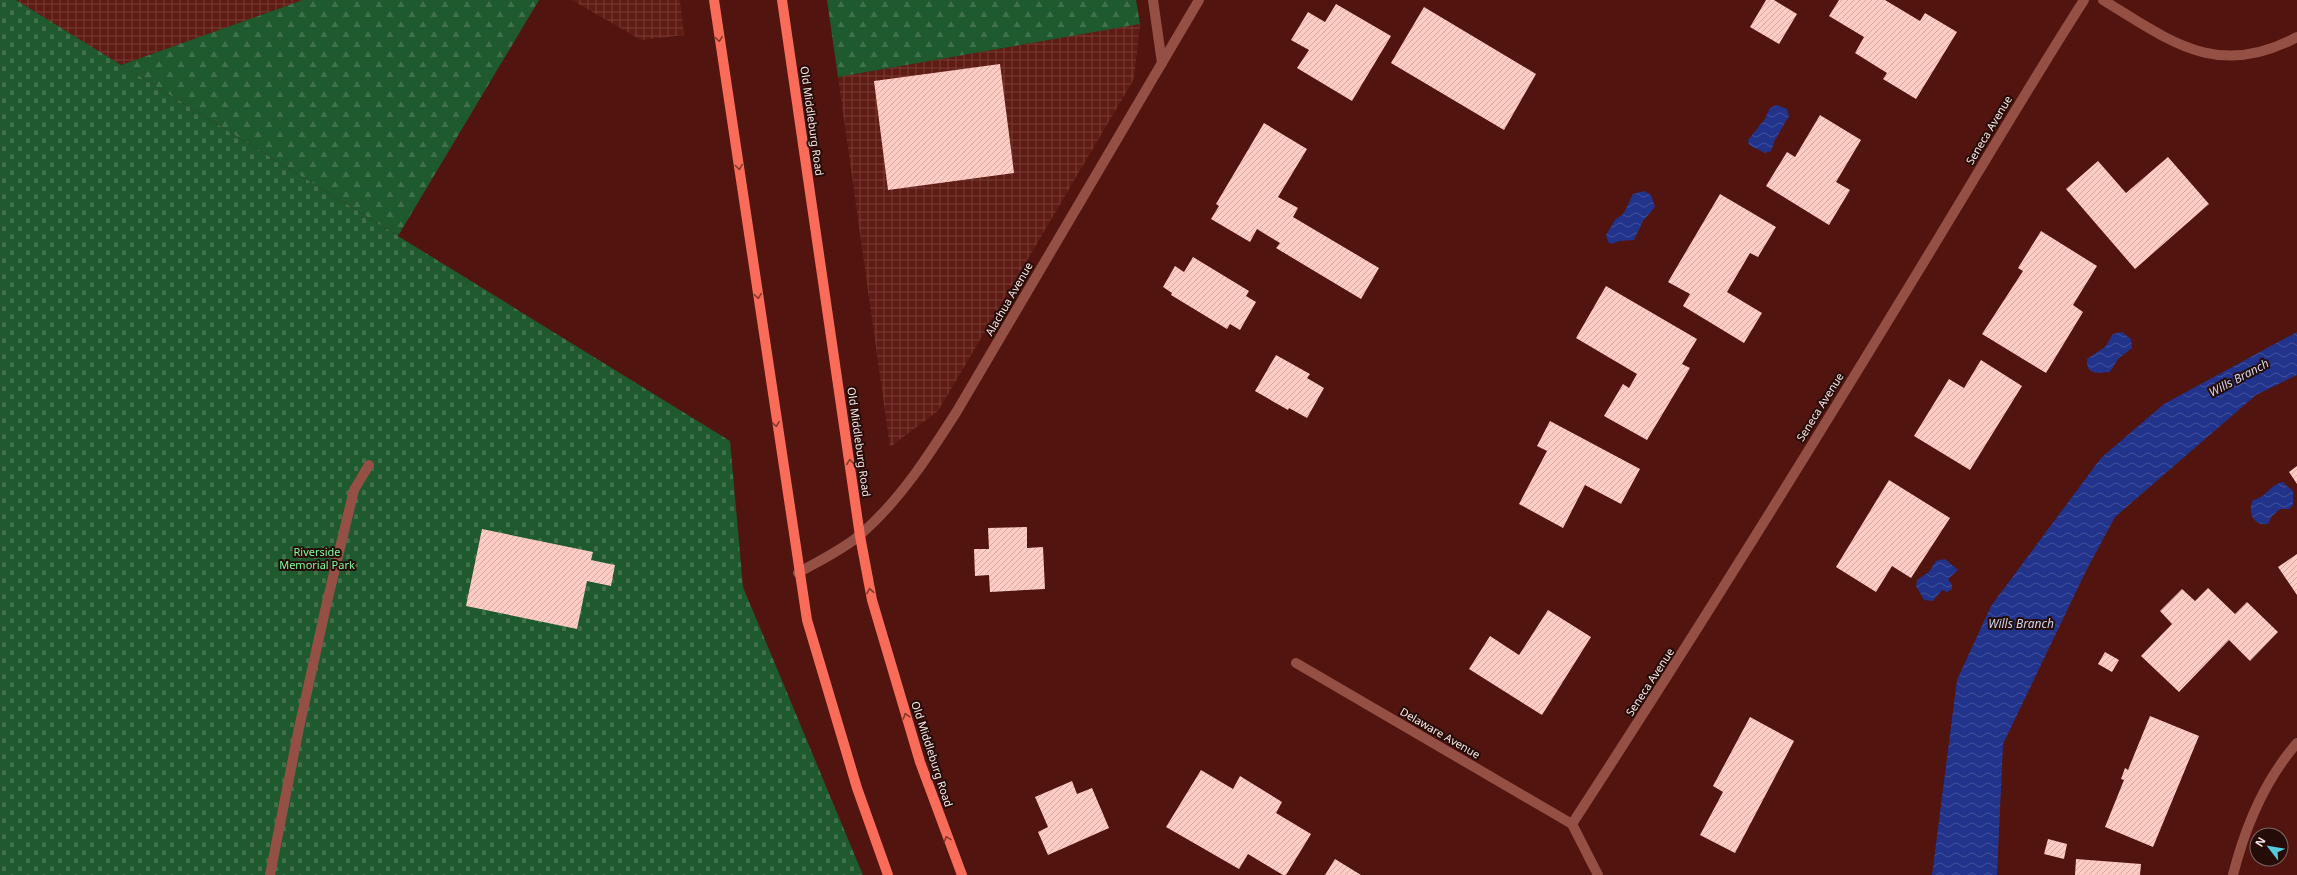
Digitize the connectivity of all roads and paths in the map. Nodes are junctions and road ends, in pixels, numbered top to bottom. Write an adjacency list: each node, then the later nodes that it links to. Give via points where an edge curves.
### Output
1 (714, 0): 11 (main road, one-way to 11)
2 (782, 0): 10 (main road, Old Middleburg Road, one-way to 2)
3 (1153, 0): 8 (street)
4 (1199, 0): 8 (street, Alachua Avenue)
5 (2084, 0): 14 (street, Seneca Avenue, via 1674,667)
6 (2103, 0): 7 (street, via 2171,41 2215,55 2237,56 2277,48)
7 (2297, 37)
8 (1162, 63): 10 (street, Alachua Avenue, via 957,411 920,469)
9 (369, 465): 15 (street, via 354,490 299,728)
10 (860, 536): 11 (street, Alachua Avenue); 17 (main road, Old Middleburg Road, one-way to 10, via 915,747 872,600)
11 (798, 573): 16 (main road, via 807,620 857,788)
12 (1296, 663): 14 (street, Delaware Avenue)
13 (2297, 743): 19 (street, via 2261,796 2242,839)
14 (1572, 824): 18 (street)
15 (270, 875)
16 (888, 875)
17 (962, 875)
18 (1598, 875)
19 (2233, 875)

